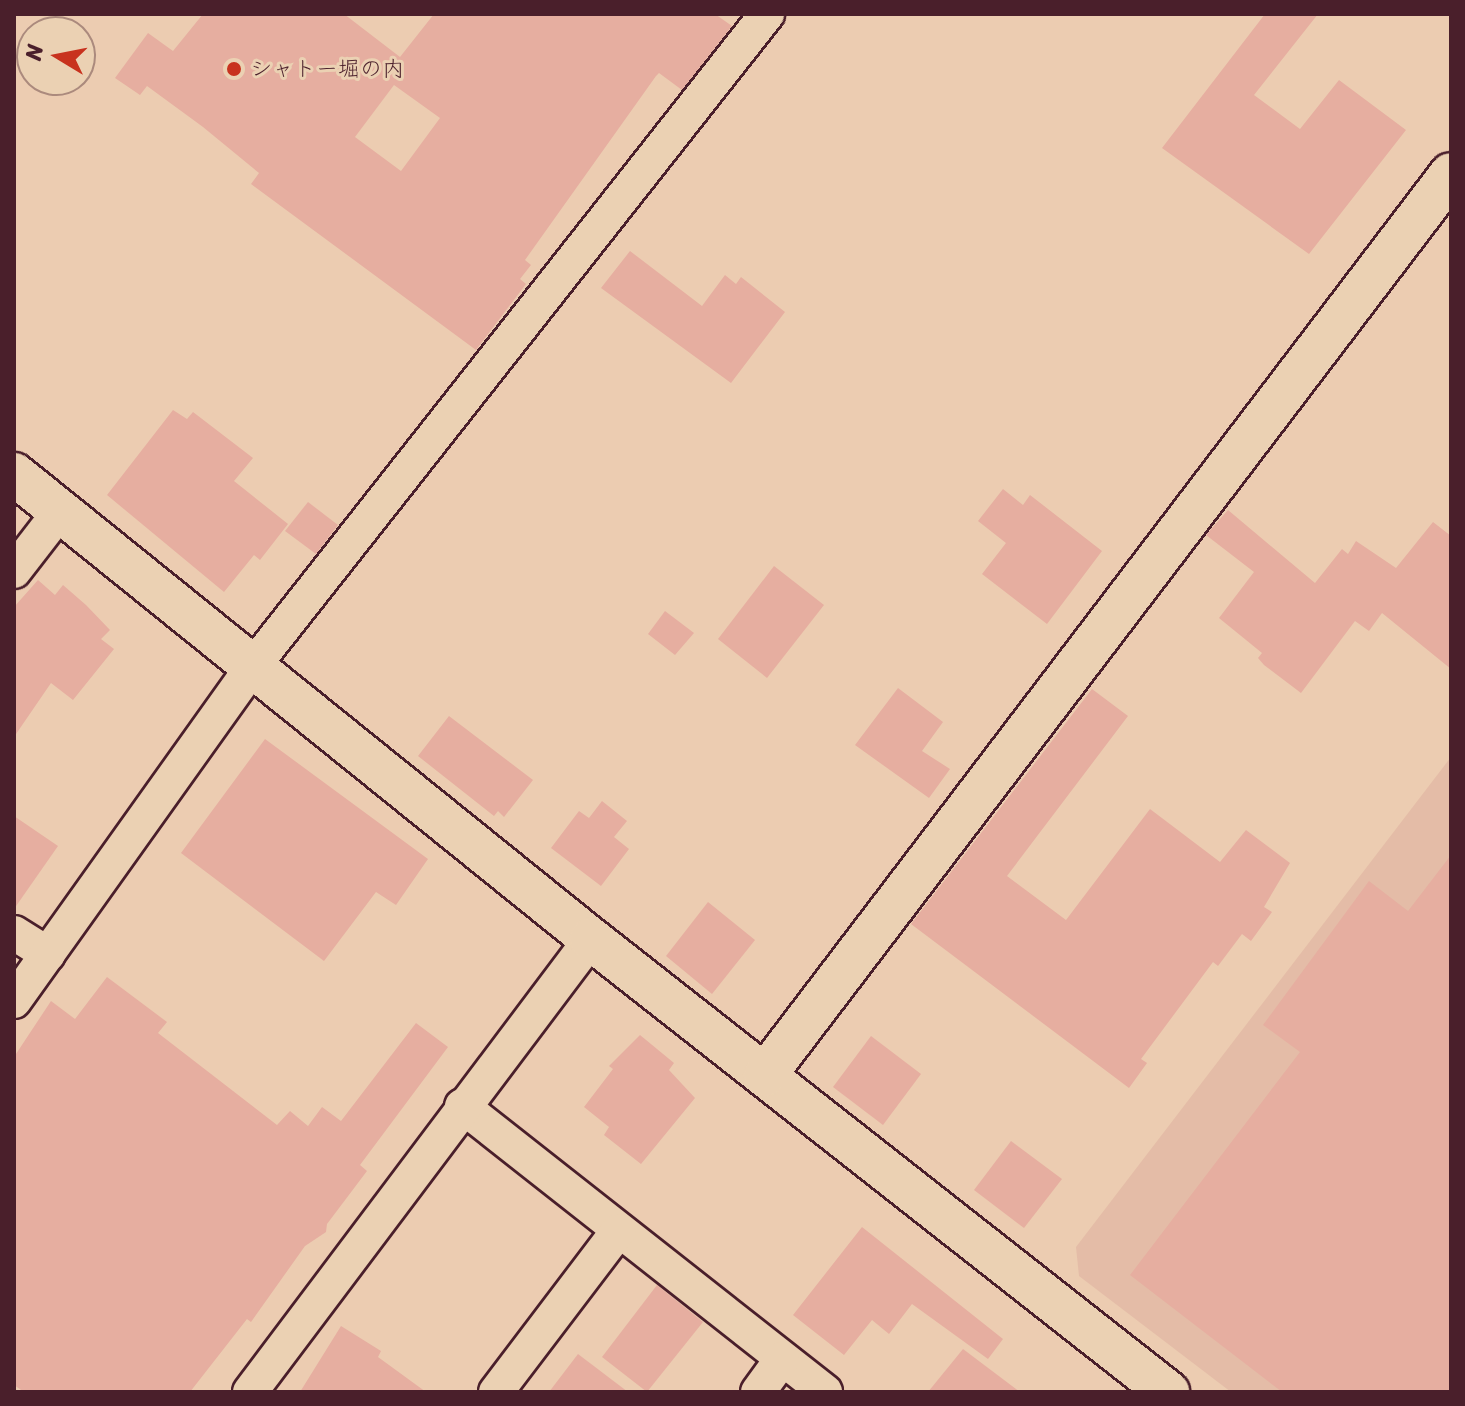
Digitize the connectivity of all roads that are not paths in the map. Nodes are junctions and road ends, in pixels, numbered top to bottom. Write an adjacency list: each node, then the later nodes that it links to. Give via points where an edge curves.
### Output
1 (767, 14): 6 (street)
2 (1451, 174): 11 (street)
3 (14, 474): 4 (street)
4 (62, 509): 5 (street); 6 (street)
5 (14, 571)
6 (254, 665): 8 (street); 9 (street)
7 (14, 933): 9 (street)
8 (591, 939): 11 (street); 12 (street)
9 (48, 954): 10 (street)
10 (14, 1001)
11 (765, 1075): 19 (street)
12 (462, 1106): 13 (street); 15 (street)
13 (618, 1231): 14 (street); 16 (street)
14 (782, 1359): 17 (street); 18 (street)
15 (250, 1392)
16 (496, 1392)
17 (758, 1392)
18 (825, 1392)
19 (1168, 1392)

